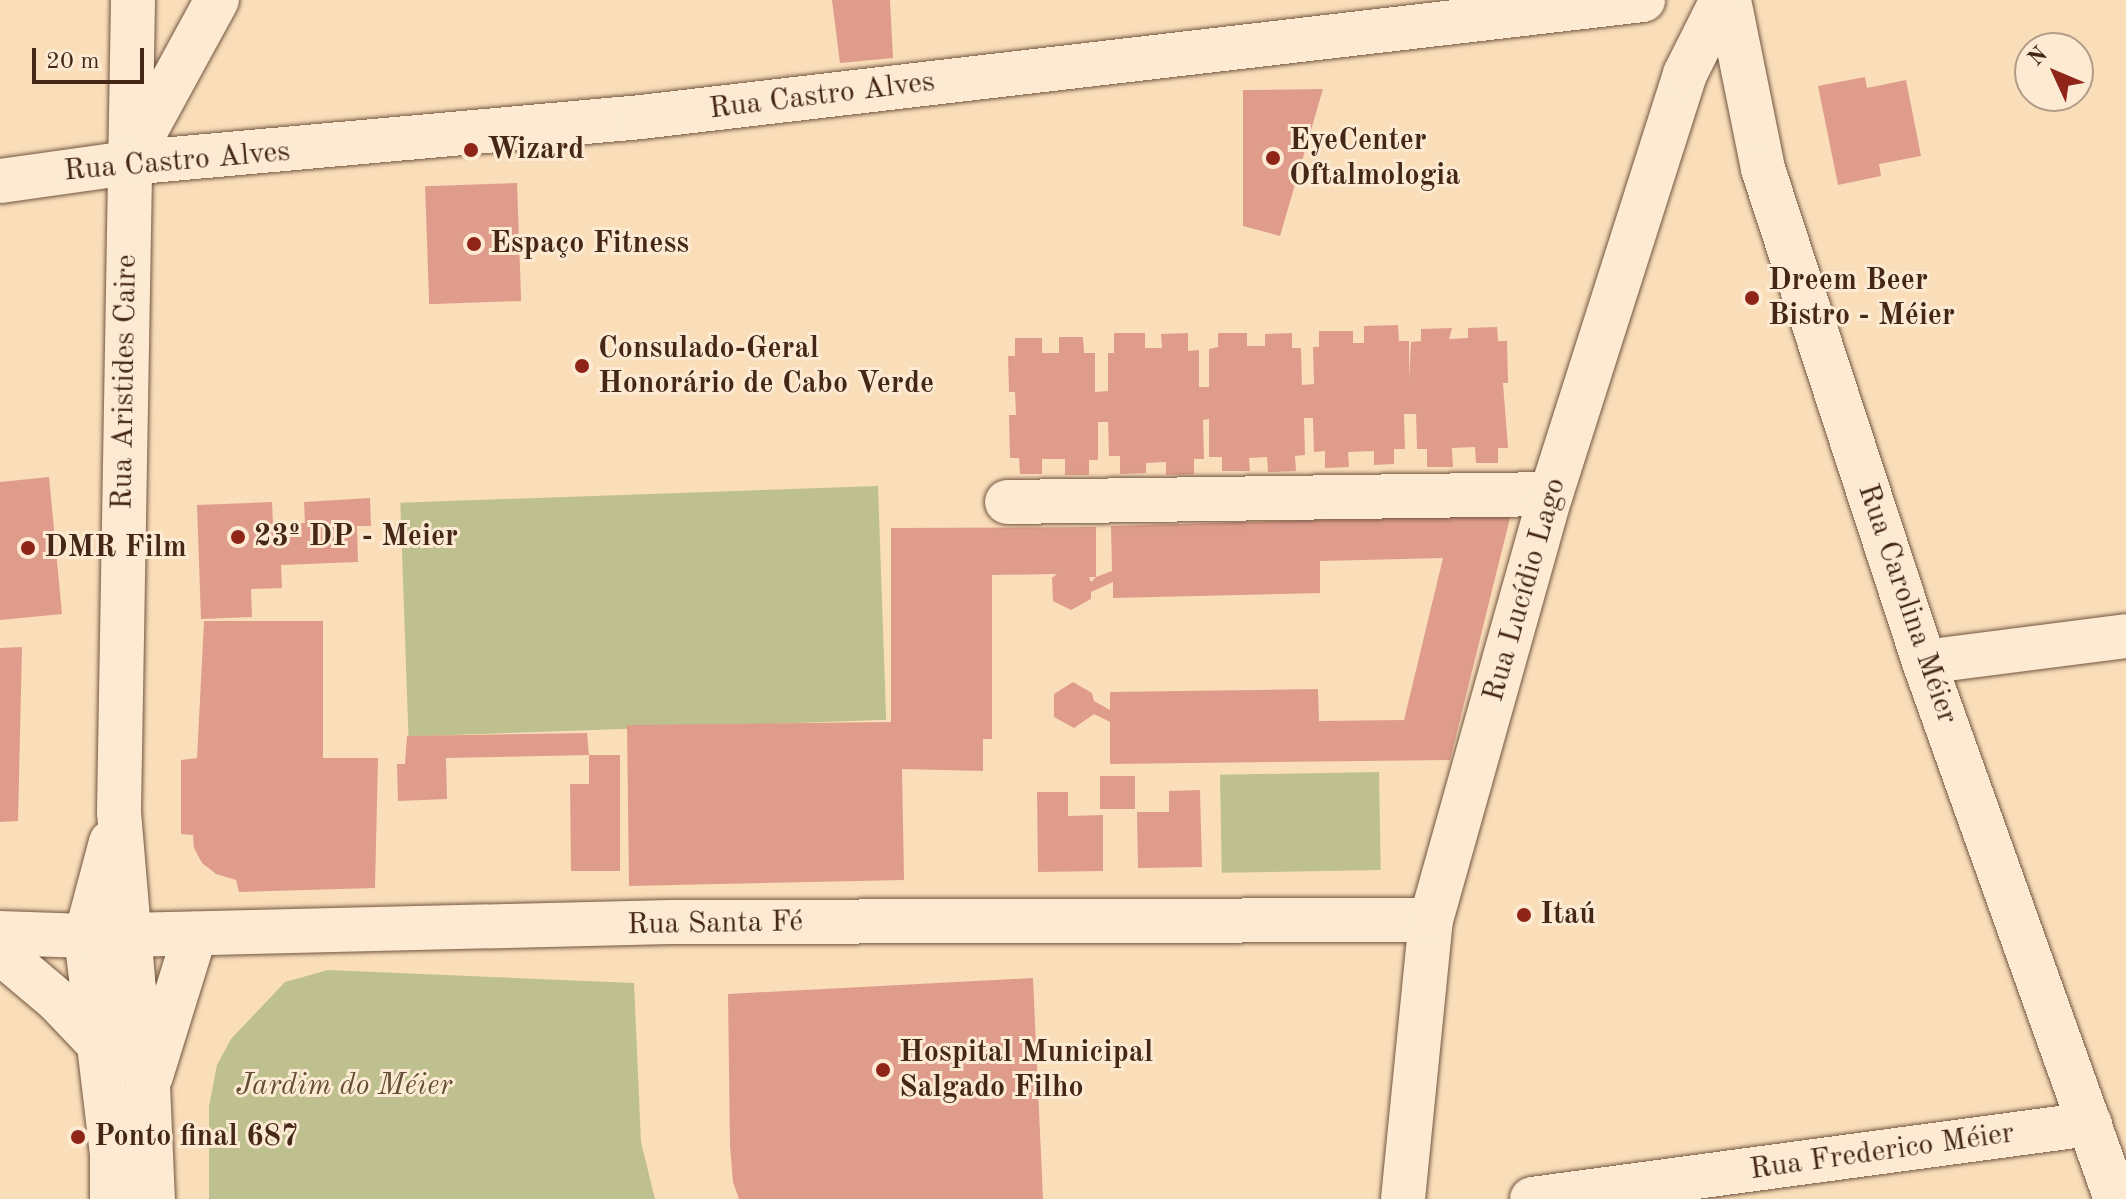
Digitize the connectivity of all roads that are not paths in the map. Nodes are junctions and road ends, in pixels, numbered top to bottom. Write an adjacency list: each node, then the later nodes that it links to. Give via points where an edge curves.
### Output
1 (133, 0): 6 (street, Rua Aristides Caire)
2 (217, 0): 6 (street)
3 (1643, 0): 6 (street, Rua Castro Alves, via 641,117)
4 (1722, 0): 8 (street, Rua Lucídio Lago, via 1685,74)
5 (1729, 0): 11 (street, Rua Carolina Méier, via 1763,169)
6 (128, 163): 7 (street, Rua Castro Alves); 12 (street, Rua Aristides Caire)
7 (0, 181)
8 (1551, 494): 9 (street); 13 (street, Rua Lucídio Lago)
9 (1007, 502)
10 (2126, 636): 11 (street)
11 (1924, 662): 22 (street, Rua Carolina Méier)
12 (119, 812): 16 (street, Rua Aristides Caire); 17 (street, Rua Aristides Caire)
13 (1431, 920): 15 (street, Rua Santa Fé, via 671,922); 25 (street, Rua Lucídio Lago)
14 (0, 933): 17 (street, Rua Santa Fé)
15 (195, 934): 16 (street, Rua Santa Fé); 21 (street)
16 (131, 935): 17 (street, Rua Santa Fé); 19 (street, Rua Aristides Caire)
17 (86, 936): 19 (street); 20 (street, Rua Aristides Caire)
18 (0, 952): 20 (street)
19 (134, 989): 21 (street, Rua Aristides Caire)
20 (96, 1041): 23 (street, Rua Aristides Caire, via 112,1155)
21 (148, 1086): 24 (street)
22 (2090, 1124): 26 (street, Rua Frederico Méier); 27 (street, Rua Carolina Méier)
23 (112, 1199)
24 (153, 1199)
25 (1403, 1199)
26 (1532, 1199)
27 (2116, 1199)

